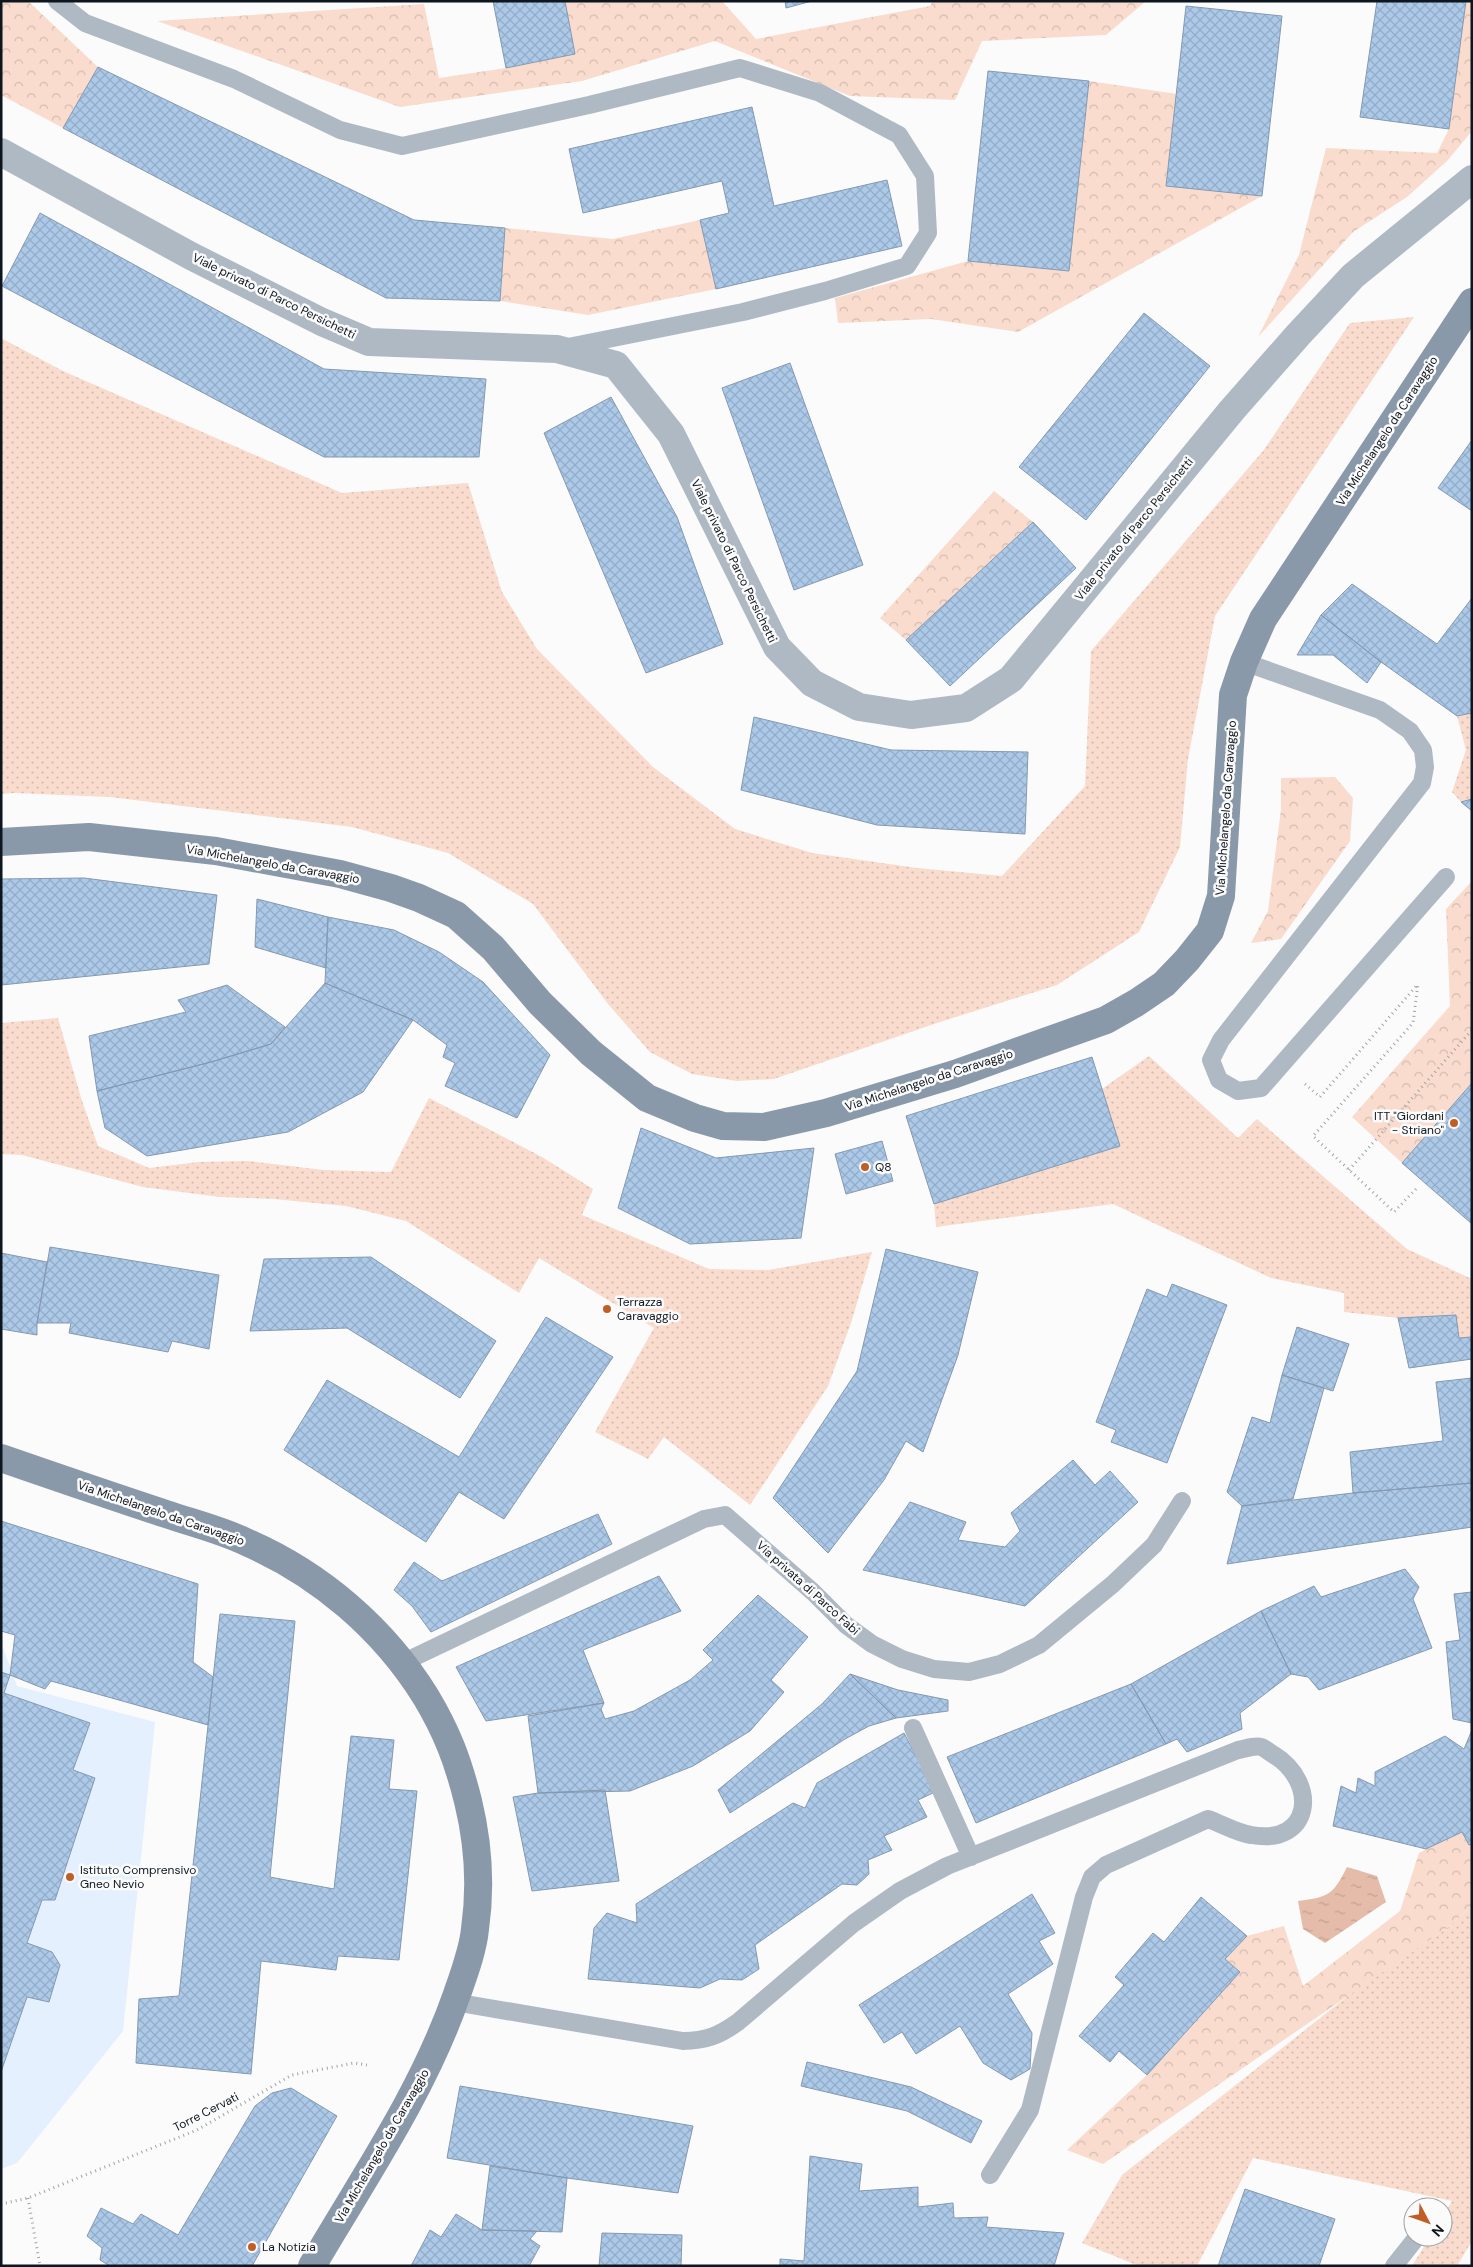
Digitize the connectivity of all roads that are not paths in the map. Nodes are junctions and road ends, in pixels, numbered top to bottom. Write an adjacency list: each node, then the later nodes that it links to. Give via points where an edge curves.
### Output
1 (57, 1): 5 (lane, via 85,23 234,78 340,130 402,146 740,68 820,93 900,135 926,176 928,233 907,266 743,312)
2 (1, 152): 5 (street, Viale privato di Parco Persichetti, via 191,256 369,342)
3 (1472, 179): 5 (street, Viale privato di Parco Persichetti, via 1353,276 1232,410 1011,679 966,708 911,714 858,707 812,683 776,647 670,434 616,366)
4 (1472, 302): 6 (main road, Via Michelangelo da Caravaggio, via 1263,619)
5 (557, 349)
6 (1244, 662): 7 (main road, Via Michelangelo da Caravaggio, via 1233,695 1221,896 1210,931 1164,984 1106,1020 956,1074 826,1113 764,1127 723,1126 647,1098 591,1053 540,1003 493,948 456,915 420,898 340,874 216,852 89,837); 8 (lane, via 1380,710 1410,731 1423,750 1425,767 1422,783 1221,1040 1211,1060 1219,1080 1238,1091 1261,1088)
7 (1, 842)
8 (1446, 877)
9 (1, 1458): 11 (main road, Via Michelangelo da Caravaggio, via 246,1542 298,1569 345,1602)
10 (1182, 1501): 11 (lane, Via privata di Parco Fabi, via 1154,1545 1113,1584 1039,1645 1000,1664 969,1672 934,1669 902,1659 872,1644 846,1625 725,1515 704,1519)
11 (402, 1663): 14 (main road, Via Michelangelo da Caravaggio, via 444,1727 474,1825 478,1878 475,1931)
12 (912, 1728): 13 (lane)
13 (971, 1857): 14 (lane, via 900,1891 854,1923 738,2022 720,2035 702,2041 683,2041); 15 (lane, via 1238,1750 1260,1747 1283,1761 1295,1775 1303,1794 1303,1813 1290,1831 1272,1836 1250,1835 1208,1819 1106,1865 1092,1877 1084,1897 1030,2110)
14 (454, 2002): 17 (main road, Via Michelangelo da Caravaggio, via 424,2075)
15 (990, 2176)
16 (1409, 2247): 18 (lane)
17 (312, 2266)
18 (1394, 2266)

